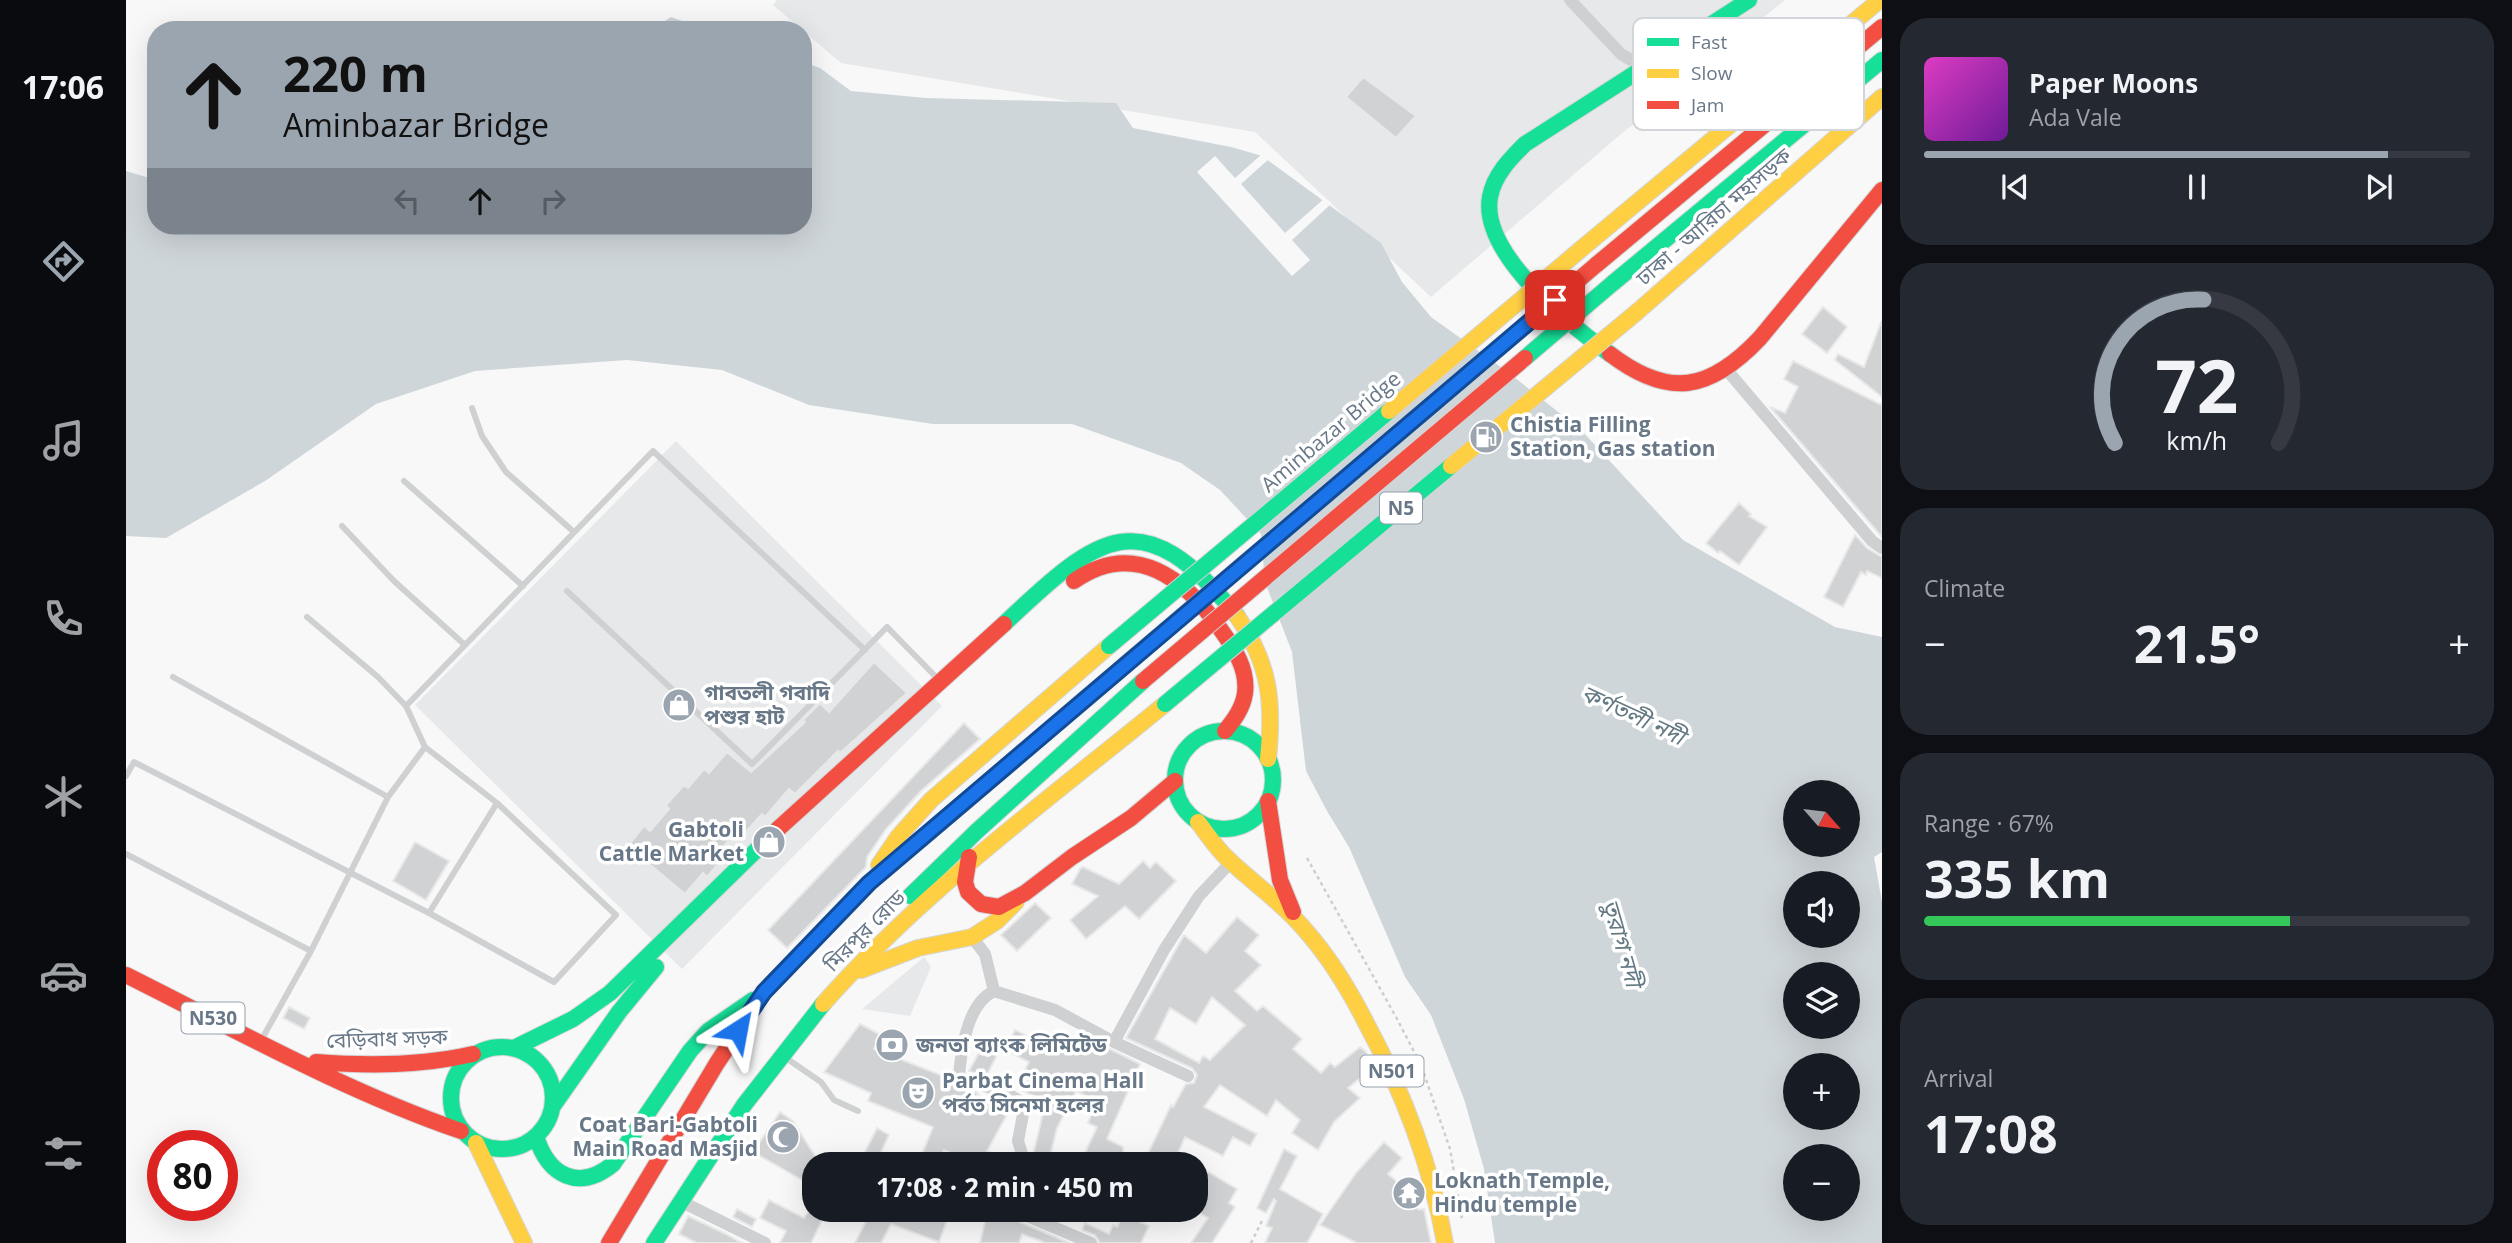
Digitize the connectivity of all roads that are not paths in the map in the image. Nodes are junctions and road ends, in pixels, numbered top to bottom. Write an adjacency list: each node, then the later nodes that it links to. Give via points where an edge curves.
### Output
1 (1570, 0): 8 (street, via 1621,54)
2 (1749, 0): 4 (main road)
3 (1880, 0): 5 (main road, Aminbazar Bridge, bridge)
4 (1720, 18)
5 (1858, 18)
6 (1882, 27): 7 (main road, ঢাকা - আরিচা মহাসড়ক)
7 (1864, 42)
8 (1633, 60)
9 (1882, 60): 11 (main road, ঢাকা - আরিচা মহাসড়ক / N5, bridge)
10 (1633, 73): 20 (main road, via 1510,158 1491,189 1492,226 1507,254 1539,291 1637,372 1676,383 1713,377)
11 (1864, 75)
12 (1882, 97): 13 (main road, ঢাকা - আরিচা মহাসড়ক / N5, bridge)
13 (1864, 113)
14 (1724, 130): 51 (main road, Aminbazar Bridge, bridge, via 931,800 898,837)
15 (1758, 130): 19 (main road, ঢাকা - আরিচা মহাসড়ক)
16 (1797, 130): 46 (main road, ঢাকা - আরিচা মহাসড়ক / N5, bridge, via 1143,681)
17 (1844, 130): 34 (main road, ঢাকা - আরিচা মহাসড়ক / N5, bridge, via 1637,312)
18 (1882, 190): 20 (main road, via 1776,320)
19 (1596, 265): 31 (main road, Aminbazar Bridge, bridge)
20 (1726, 369): 25 (street, via 1863,532)
21 (472, 408): 24 (lane, via 482,436 506,472)
22 (404, 481): 26 (lane)
23 (342, 526): 29 (lane)
24 (574, 533): 26 (lane); 30 (lane, via 653,451)
25 (1882, 548)
26 (523, 586): 29 (lane)
27 (567, 591): 30 (lane, via 752,764)
28 (307, 617): 35 (lane)
29 (465, 645): 35 (lane)
30 (865, 650): 33 (lane, via 887,627)
31 (1125, 664): 51 (main road, মিরপুর রোড)
32 (173, 677): 41 (lane)
33 (941, 682): 38 (main road, via 1069,567 1112,542 1145,541 1192,566 1231,609 1262,656 1272,696); 63 (main road, via 765,840 628,977 592,1007)
34 (1165, 705): 49 (main road, মিরপুর রোড)
35 (406, 706): 37 (lane)
36 (1225, 731): 38 (main road, via 1251,739); 40 (main road, via 1203,735 1186,749); 68 (main road, via 1244,701 1245,673 1239,655 1191,592 1157,570 1139,565 1106,563 1087,570 715,904 619,1012)
37 (425, 747): 41 (lane); 43 (lane)
38 (1268, 760): 42 (main road, N501, via 1272,785)
39 (126, 776): 50 (lane, via 134,762)
40 (1175, 780): 44 (main road); 45 (main road, N501, via 1181,804)
41 (388, 797): 50 (lane)
42 (1268, 801): 45 (main road, via 1260,813 1237,827 1224,829); 54 (main road, N501, via 1280,880)
43 (497, 803): 53 (lane); 53 (lane, via 616,915 554,982)
44 (1131, 818): 45 (main road, via 1164,814); 52 (main road)
45 (1194, 818): 48 (main road, N501)
46 (977, 831): 49 (main road); 58 (main road, N5, via 881,926)
47 (126, 854): 56 (lane)
48 (1232, 861): 54 (main road, N501); 62 (street, via 1199,896)
49 (966, 866): 52 (main road, via 968,892 981,904 999,907); 58 (main road, মিরপুর রোড)
50 (350, 873): 53 (lane); 56 (lane)
51 (869, 883): 60 (main road, মিরপুর রোড)
52 (1026, 893): 55 (main road, via 997,922)
53 (429, 913)
54 (1295, 918): 81 (main road, N501, via 1323,950 1352,996 1407,1101)
55 (972, 937): 58 (main road, via 896,955); 59 (street, via 985,954)
56 (311, 951): 61 (lane)
57 (126, 975): 61 (main road, বেড়িবাধ সড়ক / N530)
58 (848, 975): 65 (main road, মিরপুর রোড)
59 (994, 991): 62 (street, via 1055,1010); 73 (street, via 970,1019 959,1077 1025,1104 1018,1141)
60 (764, 992): 71 (main road, via 708,1031 613,1164 598,1175 570,1178 556,1170 538,1149); 77 (main road, মিরপুর রোড)
61 (260, 1041): 66 (main road, বেড়িবাধ সড়ক / N530)
62 (1114, 1042): 67 (street)
63 (514, 1048): 64 (main road); 68 (main road, via 540,1063 553,1091)
64 (475, 1053): 66 (main road, বেড়িবাধ সড়ক, via 443,1062 399,1064); 70 (main road, via 453,1080 450,1098)
65 (782, 1055): 69 (lane, via 821,1082 835,1100); 74 (main road, মিরপুর রোড)
66 (299, 1061): 70 (main road, বেড়িবাধ সড়ক)
67 (1188, 1076)
68 (552, 1106): 71 (main road, via 547,1123)
69 (858, 1111)
70 (461, 1131): 72 (main road)
71 (536, 1136): 72 (main road, via 508,1149)
72 (476, 1143): 76 (main road)
73 (1021, 1152)
74 (680, 1200): 78 (main road, মিরপুর রোড); 79 (street)
75 (1042, 1222): 80 (street)
76 (524, 1243)
77 (609, 1243)
78 (654, 1243)
79 (765, 1243)
80 (1091, 1243)
81 (1446, 1243)

